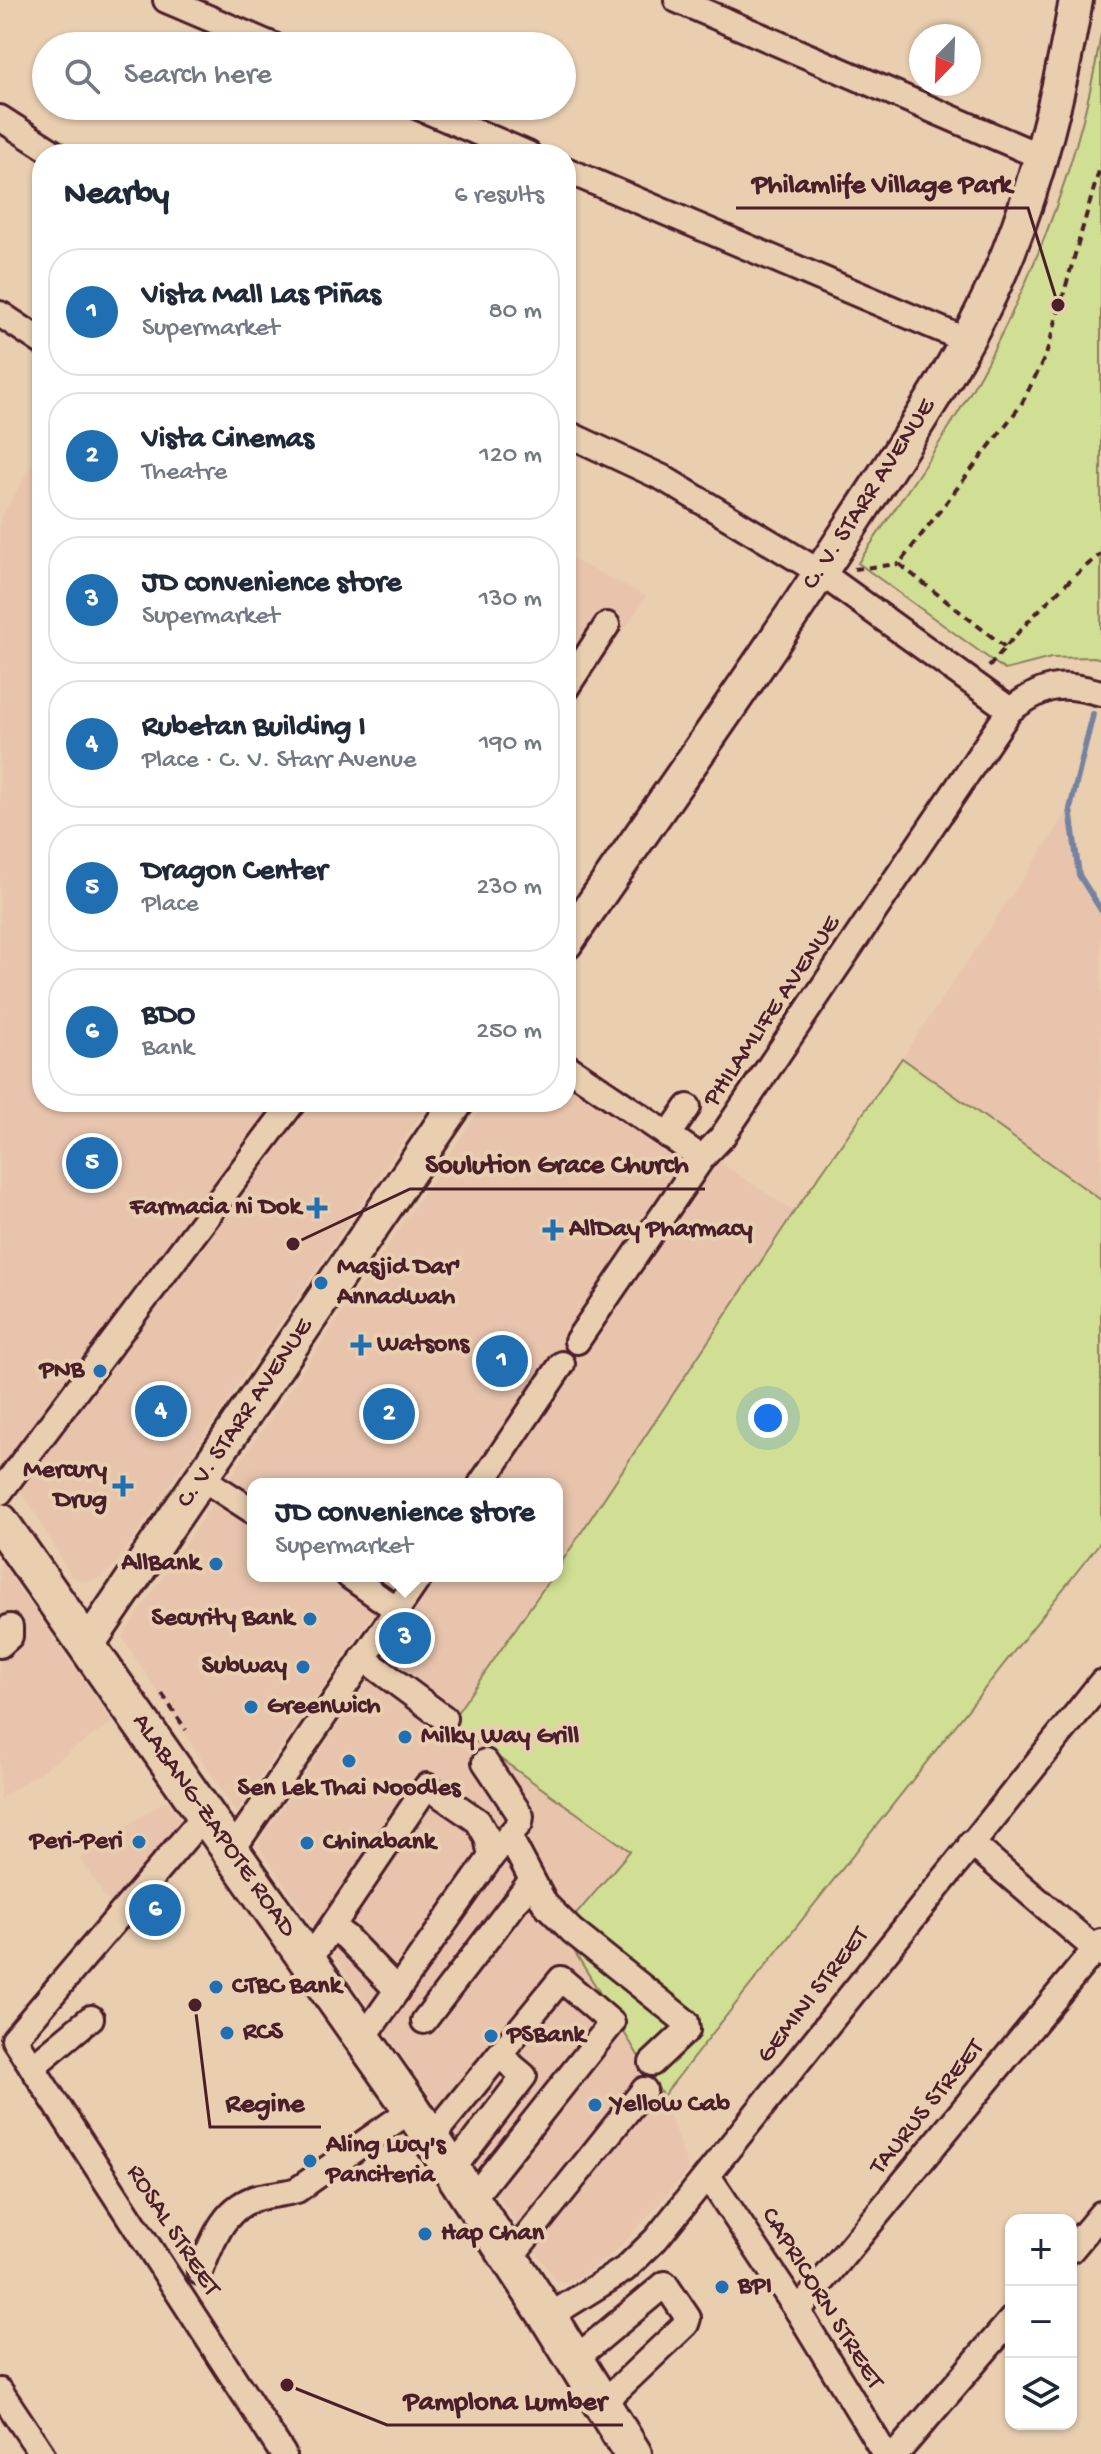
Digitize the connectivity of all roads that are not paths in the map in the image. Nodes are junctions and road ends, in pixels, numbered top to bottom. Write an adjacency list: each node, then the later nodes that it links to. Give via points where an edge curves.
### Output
1 (166, 0): 4 (street)
2 (677, 0): 9 (street)
3 (1076, 0): 9 (main road, C. V. STARR AVENUE)
4 (241, 32)
5 (0, 118): 7 (street)
6 (449, 120): 8 (street)
7 (40, 144)
8 (505, 144)
9 (1042, 157): 13 (main road, C. V. STARR AVENUE, via 1009,251)
10 (576, 174): 13 (street)
11 (0, 314): 12 (street)
12 (32, 335)
13 (968, 341): 15 (main road, C. V. STARR AVENUE)
14 (576, 438): 15 (street, via 663,478)
15 (821, 573): 19 (street); 20 (main road, C. V. STARR AVENUE)
16 (607, 625): 17 (street)
17 (576, 673)
18 (1101, 693): 19 (street, via 1056,686 1035,692)
19 (1010, 710): 26 (street, PHILAMLIFE AVENUE, via 722,1137)
20 (576, 928)
21 (576, 1073): 25 (street)
22 (688, 1107): 25 (street)
23 (285, 1112): 31 (street)
24 (450, 1112): 29 (main road, C. V. STARR AVENUE)
25 (668, 1136): 26 (street)
26 (702, 1158): 27 (street, PHILAMLIFE AVENUE, via 683,1200)
27 (577, 1341)
28 (562, 1364): 30 (street)
29 (202, 1478): 32 (street); 37 (main road, C. V. STARR AVENUE)
30 (485, 1478)
31 (0, 1492)
32 (247, 1507)
33 (0, 1522): 37 (highway, ALABANG-ZAPOTE ROAD)
34 (357, 1582): 36 (street)
35 (416, 1582): 36 (street)
36 (397, 1610): 38 (street)
37 (87, 1646): 42 (highway, ALABANG-ZAPOTE ROAD)
38 (363, 1658): 40 (street); 45 (street)
39 (1101, 1683): 44 (street, GEMINI STREET)
40 (444, 1718)
41 (485, 1762): 43 (street, via 521,1816)
42 (205, 1815): 45 (highway, ALABANG-ZAPOTE ROAD); 57 (street, ROSAL STREET, via 14,2039)
43 (509, 1836): 46 (street); 47 (street)
44 (971, 1843): 49 (street); 60 (street, GEMINI STREET)
45 (231, 1852): 50 (highway, ALABANG-ZAPOTE ROAD)
46 (491, 1857): 48 (street, via 478,1821 427,1786); 51 (street)
47 (531, 1881): 53 (street); 56 (street, via 572,1931 686,2022 687,2030)
48 (332, 1927): 50 (street); 51 (street)
49 (1099, 1948): 66 (street, TAURUS STREET)
50 (308, 1962): 54 (highway, ALABANG-ZAPOTE ROAD)
51 (397, 1990): 54 (street)
52 (91, 2018): 57 (street)
53 (424, 2021)
54 (362, 2040): 59 (highway, ALABANG-ZAPOTE ROAD)
55 (499, 2055): 59 (street); 61 (street, via 524,2076); 61 (street, via 561,1979 612,2023)
56 (652, 2063)
57 (32, 2067): 73 (street, ROSAL STREET)
58 (644, 2090): 64 (street)
59 (421, 2124): 61 (highway, ALABANG-ZAPOTE ROAD); 65 (street, via 297,2190 260,2197 233,2211)
60 (708, 2176): 66 (street, CAPRICORN STREET); 67 (street, GEMINI STREET, via 625,2269)
61 (462, 2184): 64 (highway, ALABANG-ZAPOTE ROAD)
62 (1101, 2214): 63 (street)
63 (1077, 2243)
64 (510, 2258): 67 (highway, ALABANG-ZAPOTE ROAD)
65 (200, 2272)
66 (798, 2311): 75 (street, CAPRICORN STREET)
67 (548, 2317): 69 (highway, ALABANG-ZAPOTE ROAD)
68 (1005, 2327): 76 (street)
69 (574, 2360): 71 (highway, ALABANG-ZAPOTE ROAD); 71 (street, via 665,2284 688,2318)
70 (0, 2391): 72 (street)
71 (601, 2403): 74 (highway, ALABANG-ZAPOTE ROAD)
72 (42, 2454)
73 (283, 2454)
74 (633, 2454)
75 (885, 2454)
76 (896, 2454)

